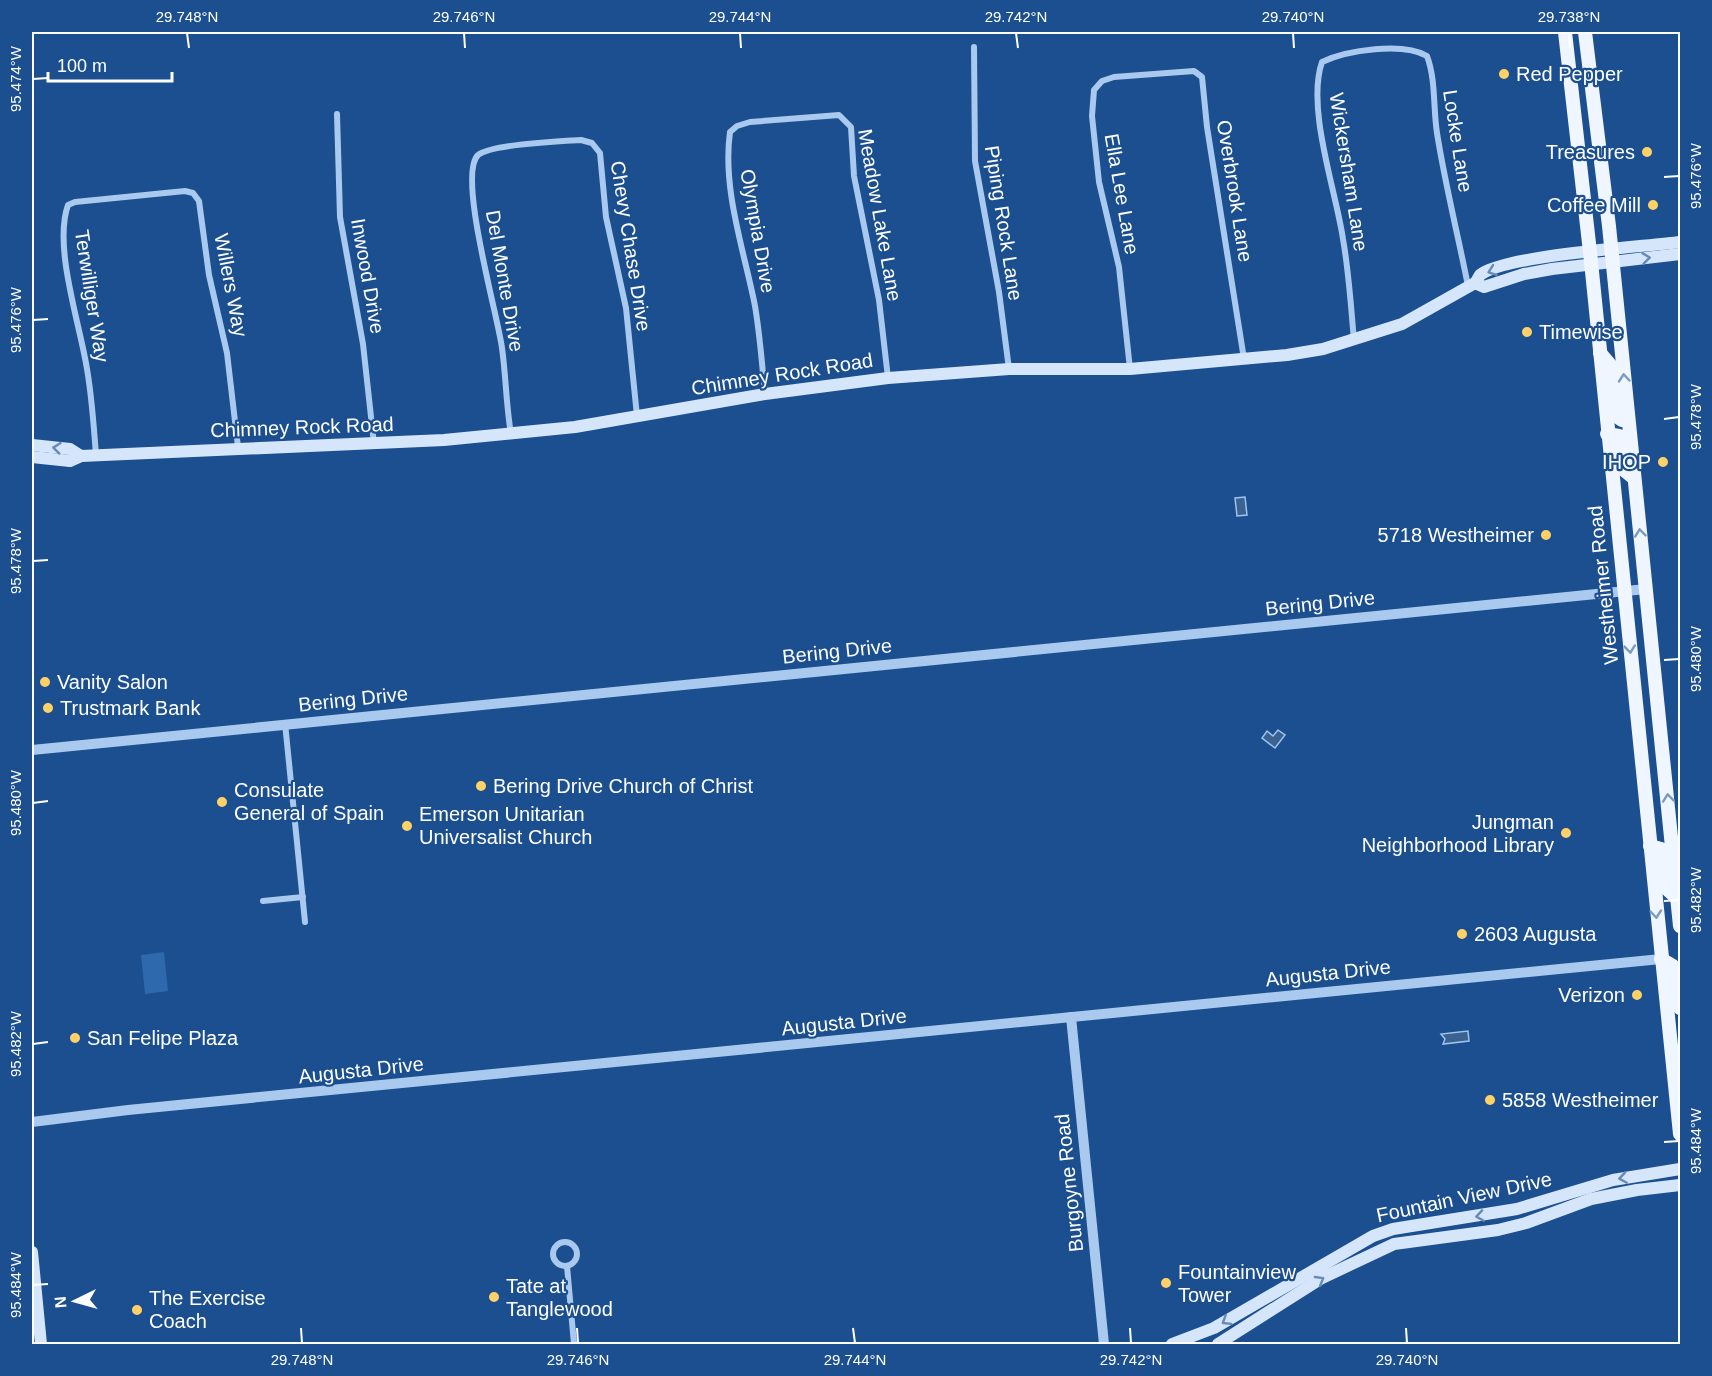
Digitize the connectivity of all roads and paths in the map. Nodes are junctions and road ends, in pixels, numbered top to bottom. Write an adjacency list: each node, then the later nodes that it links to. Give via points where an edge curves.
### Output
1 (1565, 32): 13 (main road, Westheimer Road)
2 (1585, 32): 12 (main road)
3 (974, 46): 18 (street, Piping Rock Lane, via 975,161)
4 (1374, 51): 14 (street, Locke Lane, via 1407,48 1427,56 1432,69 1442,163); 15 (street, Wickersham Lane, via 1338,55 1322,62 1318,73 1320,121 1343,238)
5 (1155, 74): 17 (street, Overbrook Lane, via 1194,71 1202,77); 19 (street, Ella Lee Lane, via 1102,81 1091,101 1100,182 1119,267)
6 (337, 114): 26 (street, Inwood Drive, via 340,217 363,344)
7 (785, 119): 20 (street, Meadow Lake Lane, via 839,115 851,127 854,176 879,300); 21 (street, Olympia Drive, via 736,126 730,132 728,148)
8 (532, 144): 22 (street, Chevy Chase Drive, via 581,140 592,143 600,153 606,217 626,308); 25 (street, Del Monte Drive, via 486,150 472,166 476,219 499,330)
9 (131, 196): 28 (street, Willers Way, via 185,191 200,201 209,275 227,353); 31 (street, Terwilliger Way, via 75,202 68,205 64,215 67,271 88,375)
10 (1680, 243): 12 (main road, Chimney Rock Road)
11 (1680, 254): 12 (main road, Chimney Rock Road, one-way to 11)
12 (1612, 256): 13 (main road, Chimney Rock Road); 23 (main road, one-way to 12)
13 (1591, 259): 14 (main road, Chimney Rock Road, via 1523,268 1484,287); 16 (main road, Westheimer Road)
14 (1472, 285): 15 (main road, Chimney Rock Road, via 1402,324)
15 (1354, 340): 17 (main road, Chimney Rock Road, via 1287,355)
16 (1600, 353): 23 (main road, via 1612,367 1616,416); 24 (main road, Westheimer Road)
17 (1244, 359): 19 (main road, Chimney Rock Road)
18 (1009, 369): 19 (main road, Chimney Rock Road); 20 (main road, Chimney Rock Road)
19 (1130, 369)
20 (888, 378): 21 (main road, Chimney Rock Road)
21 (765, 394): 22 (main road, Chimney Rock Road)
22 (637, 417): 25 (main road, Chimney Rock Road)
23 (1628, 419): 32 (main road)
24 (1602, 429): 32 (main road, via 1618,436 1623,470); 34 (main road, Westheimer Road)
25 (511, 434): 26 (main road, Chimney Rock Road)
26 (374, 444): 28 (main road, Chimney Rock Road)
27 (32, 445): 29 (main road, Chimney Rock Road, one-way to 27, via 70,449)
28 (238, 447): 31 (main road, Chimney Rock Road)
29 (81, 456): 30 (main road, Chimney Rock Road, via 70,461); 31 (main road, Chimney Rock Road)
30 (32, 457)
31 (96, 457)
32 (1634, 478): 33 (main road, one-way to 32)
33 (1646, 589): 34 (street, Bering Drive); 38 (main road, one-way to 33)
34 (1623, 591): 35 (street, Bering Drive); 37 (main road, Westheimer Road, one-way to 37)
35 (285, 723): 36 (street, Bering Drive); 40 (street)
36 (32, 750)
37 (1643, 772): 38 (main road, via 1652,781 1658,831); 39 (main road, Westheimer Road)
38 (1672, 836): 41 (main road)
39 (1650, 846): 41 (main road, via 1661,849 1665,887); 45 (main road, Westheimer Road, one-way to 45)
40 (303, 897): 42 (street); 43 (street)
41 (1677, 898): 44 (main road)
42 (263, 901)
43 (305, 922)
44 (1680, 926)
45 (1660, 959): 46 (main road, via 1673,966); 47 (street, Augusta Drive); 49 (main road, Westheimer Road)
46 (1680, 1008)
47 (1071, 1017): 48 (street, Augusta Drive); 64 (street, Burgoyne Road)
48 (32, 1122)
49 (1680, 1134)
50 (1680, 1169): 52 (main road, Fountain View Drive, one-way to 52, via 1613,1180)
51 (1680, 1185): 54 (main road, Fountain View Drive, via 1591,1199)
52 (1552, 1200): 53 (main road, Fountain View Drive); 54 (main road)
53 (1537, 1205): 55 (main road); 56 (main road, Fountain View Drive, one-way to 56)
54 (1556, 1213): 55 (main road, Fountain View Drive)
55 (1541, 1219): 57 (main road, Fountain View Drive, via 1498,1230)
56 (1409, 1227): 57 (main road); 60 (main road, Fountain View Drive, via 1359,1242)
57 (1411, 1240): 61 (main road, Fountain View Drive, one-way to 57, via 1322,1278)
58 (32, 1252): 62 (main road)
59 (567, 1266): 59 (street, via 578,1252 574,1244 566,1241 555,1246 553,1254 559,1264); 63 (street)
60 (1244, 1310): 61 (main road); 65 (main road, Fountain View Drive, one-way to 65, via 1206,1332)
61 (1252, 1325): 66 (main road, Fountain View Drive)
62 (41, 1344)
63 (574, 1344)
64 (1104, 1344)
65 (1172, 1344)
66 (1218, 1344)

